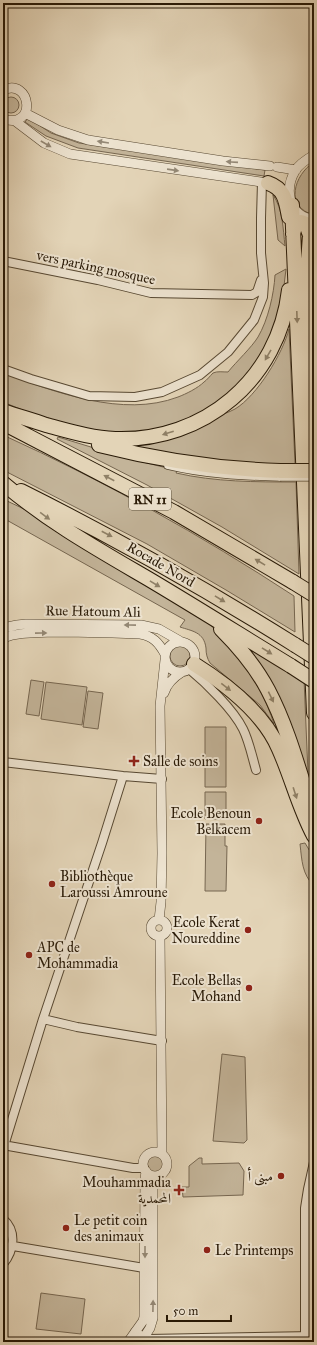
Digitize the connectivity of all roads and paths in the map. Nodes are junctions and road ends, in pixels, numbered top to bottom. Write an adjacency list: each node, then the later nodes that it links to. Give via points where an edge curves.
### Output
1 (3, 81): 2 (street)
2 (7, 89): 3 (street, via 17,89 24,95 27,101)
3 (25, 113): 5 (street); 7 (street, one-way to 3, via 88,140 58,130)
4 (3, 119): 5 (street)
5 (15, 121): 8 (street, one-way to 8, via 44,143 70,154)
6 (314, 155): 7 (street)
7 (296, 170): 9 (street)
8 (268, 183): 9 (street); 12 (highway, via 281,190); 16 (street, vers parking mosquee, via 261,218)
9 (290, 186): 10 (street)
10 (292, 205): 11 (street, via 302,216); 12 (highway)
11 (314, 219)
12 (293, 243): 15 (highway, via 296,223 306,224 310,235); 22 (highway, one-way to 22, via 288,303 272,348 242,390 210,415 192,425 163,435 127,439 80,434); 40 (highway, one-way to 40)
13 (314, 254): 15 (highway)
14 (3, 261): 16 (street, vers parking mosquee, via 151,293 252,295 259,288)
15 (311, 268): 17 (highway); 18 (highway)
16 (263, 271): 20 (street, vers parking mosquee, via 263,297 254,320 228,352 200,375 162,392 135,397 89,396)
17 (308, 288): 18 (highway); 24 (highway)
18 (312, 307): 19 (highway)
19 (314, 325)
20 (3, 369)
21 (3, 410): 22 (highway)
22 (26, 418): 27 (highway, via 77,439 167,460)
23 (3, 423): 30 (highway, RN 11, one-way to 23, bridge, via 179,515)
24 (314, 438)
25 (167, 466): 27 (street, via 197,473 222,475)
26 (314, 471): 27 (highway, bridge)
27 (280, 475): 28 (street, bridge)
28 (314, 478)
29 (3, 482): 31 (highway, one-way to 31, via 32,507 68,532); 36 (highway, Rocade Nord, one-way to 36, bridge, via 162,564)
30 (314, 595)
31 (204, 612): 38 (highway, one-way to 38, bridge); 45 (highway, one-way to 45, via 247,658 268,689 285,727)
32 (3, 628): 34 (street, Rue Hatoum Ali, one-way to 32, via 159,629 141,625 26,624)
33 (3, 638): 35 (street, Rue Hatoum Ali, one-way to 35, via 32,633 140,634 156,640)
34 (180, 641): 35 (street, via 170,645); 37 (street, via 190,645 195,654)
35 (165, 657): 37 (street, via 173,671); 39 (street)
36 (314, 657)
37 (188, 669): 39 (street, via 170,682); 42 (street, via 239,721); 46 (highway, one-way to 46, via 232,692 266,726 278,747)
38 (314, 681)
39 (160, 706): 44 (street)
40 (314, 713)
41 (3, 762): 43 (street)
42 (256, 770)
43 (122, 776): 44 (street); 47 (street)
44 (162, 779): 48 (street, via 161,895 159,920 152,924 151,928 153,933 160,936)
45 (314, 817)
46 (314, 836)
47 (43, 1019): 48 (street); 49 (street)
48 (162, 1041): 50 (street)
49 (3, 1147): 52 (street)
50 (162, 1154): 52 (street, via 148,1154 144,1160); 53 (street, via 167,1160 167,1167)
51 (314, 1162): 59 (street, via 305,1208)
52 (145, 1169): 53 (street, via 152,1175); 57 (street, one-way to 57)
53 (159, 1175): 57 (street, via 153,1188)
54 (3, 1219): 55 (street, via 13,1237)
55 (13, 1246): 56 (street); 57 (street)
56 (3, 1264)
57 (149, 1269): 58 (street, via 144,1317); 61 (street, one-way to 57, via 153,1318)
58 (135, 1332): 61 (street); 62 (street)
59 (305, 1336): 60 (street); 61 (street)
60 (314, 1336)
61 (142, 1340)
62 (128, 1342)

